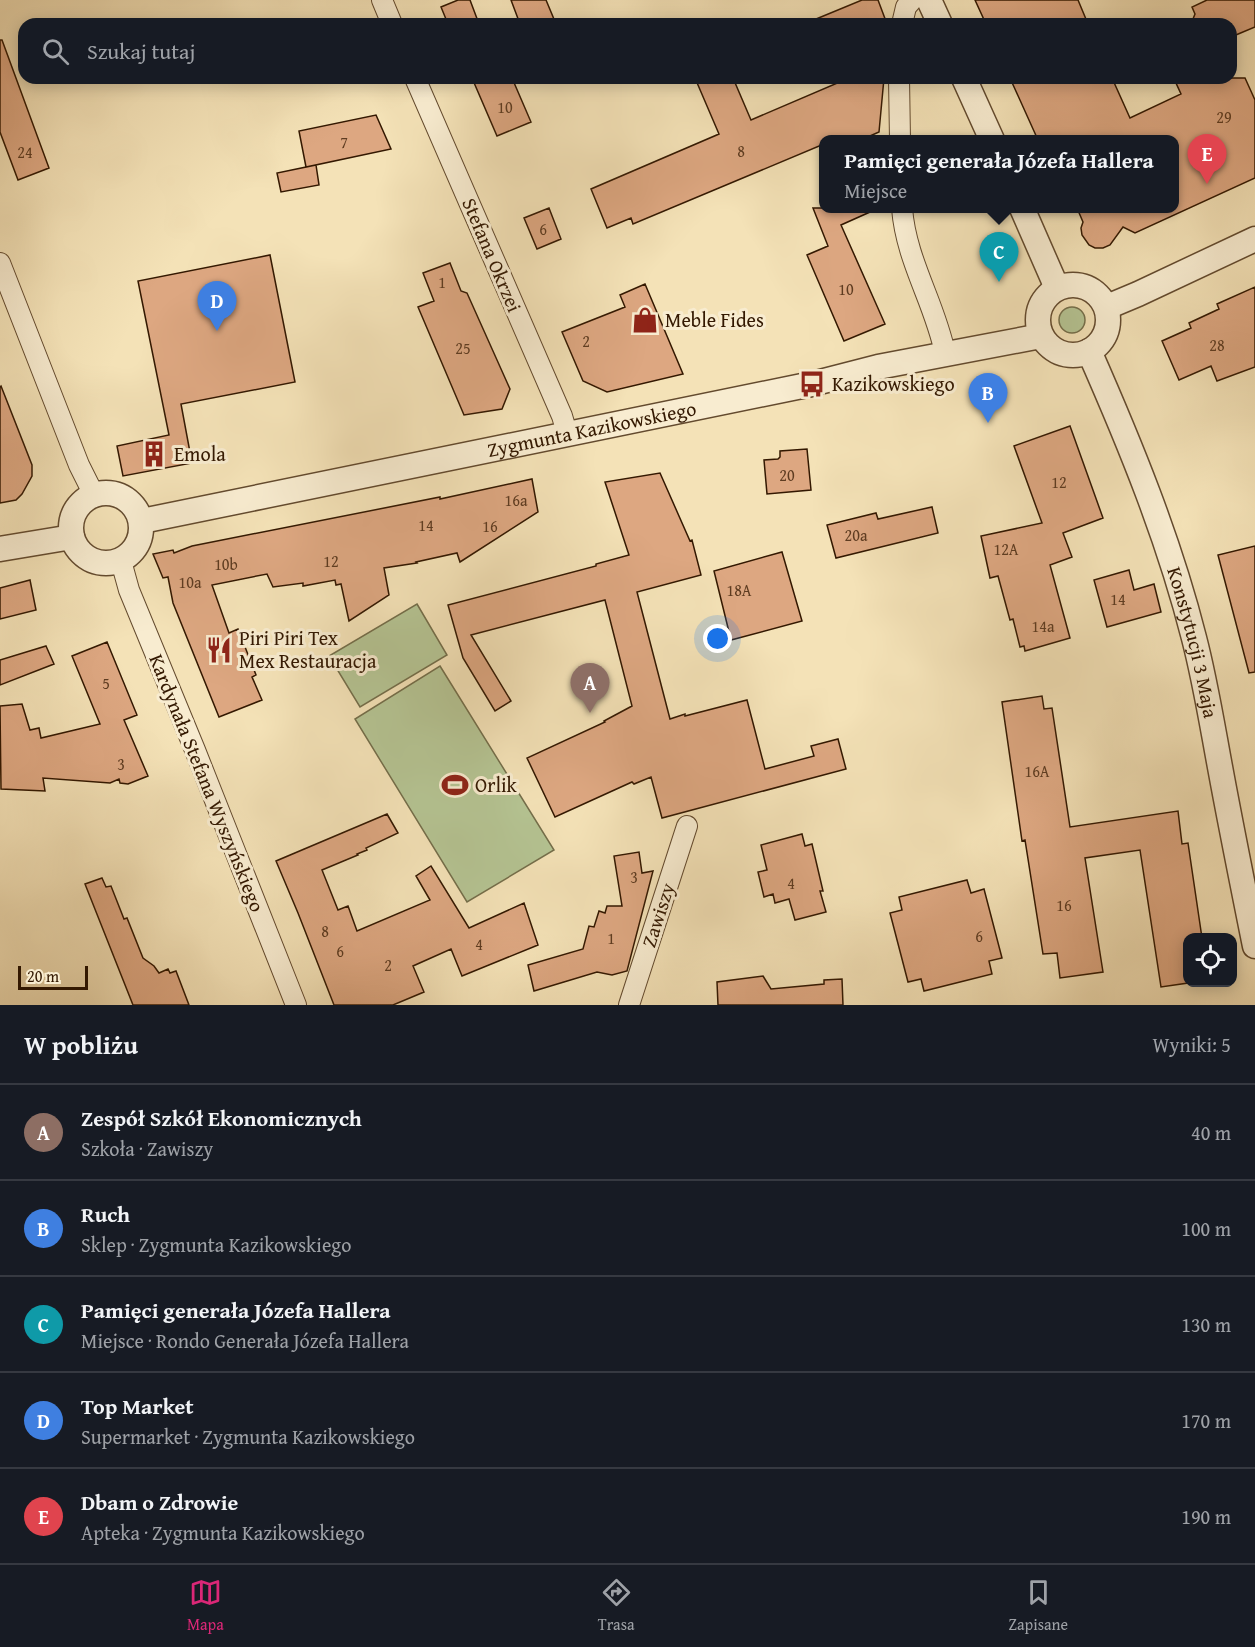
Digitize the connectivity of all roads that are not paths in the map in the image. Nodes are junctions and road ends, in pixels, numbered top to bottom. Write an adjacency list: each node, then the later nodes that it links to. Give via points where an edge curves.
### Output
1 (382, 0): 4 (street)
2 (912, 0): 5 (street)
3 (929, 0): 6 (street)
4 (390, 18)
5 (903, 18)
6 (937, 18)
7 (418, 84): 21 (street, Stefana Okrzei)
8 (899, 84): 10 (street)
9 (967, 84): 11 (street)
10 (900, 135)
11 (990, 135)
12 (903, 213): 20 (street, via 912,259 938,324)
13 (1024, 213): 16 (street)
14 (1255, 239): 17 (street)
15 (0, 263): 22 (street)
16 (1057, 288): 17 (street, via 1079,284 1098,295); 18 (street, via 1048,294 1038,314)
17 (1107, 307): 19 (street, via 1105,336)
18 (1041, 336): 19 (street, via 1048,345 1068,355); 20 (street, Zygmunta Kazikowskiego)
19 (1089, 351): 28 (street, Konstytucji 3 Maja, via 1122,426 1181,591 1197,651)
20 (945, 353): 21 (street, Zygmunta Kazikowskiego)
21 (567, 433): 23 (street, Zygmunta Kazikowskiego)
22 (94, 495): 23 (street, via 107,492 127,499); 24 (street, via 78,506 73,516)
23 (142, 521): 26 (street, via 137,547)
24 (72, 537): 25 (street); 26 (street, via 77,549 91,560 109,564)
25 (0, 549)
26 (121, 561): 29 (street, Kardynała Stefana Wyszyńskiego, via 129,590)
27 (687, 826): 30 (street, Zawiszy)
28 (1255, 946)
29 (296, 1005)
30 (629, 1005)

